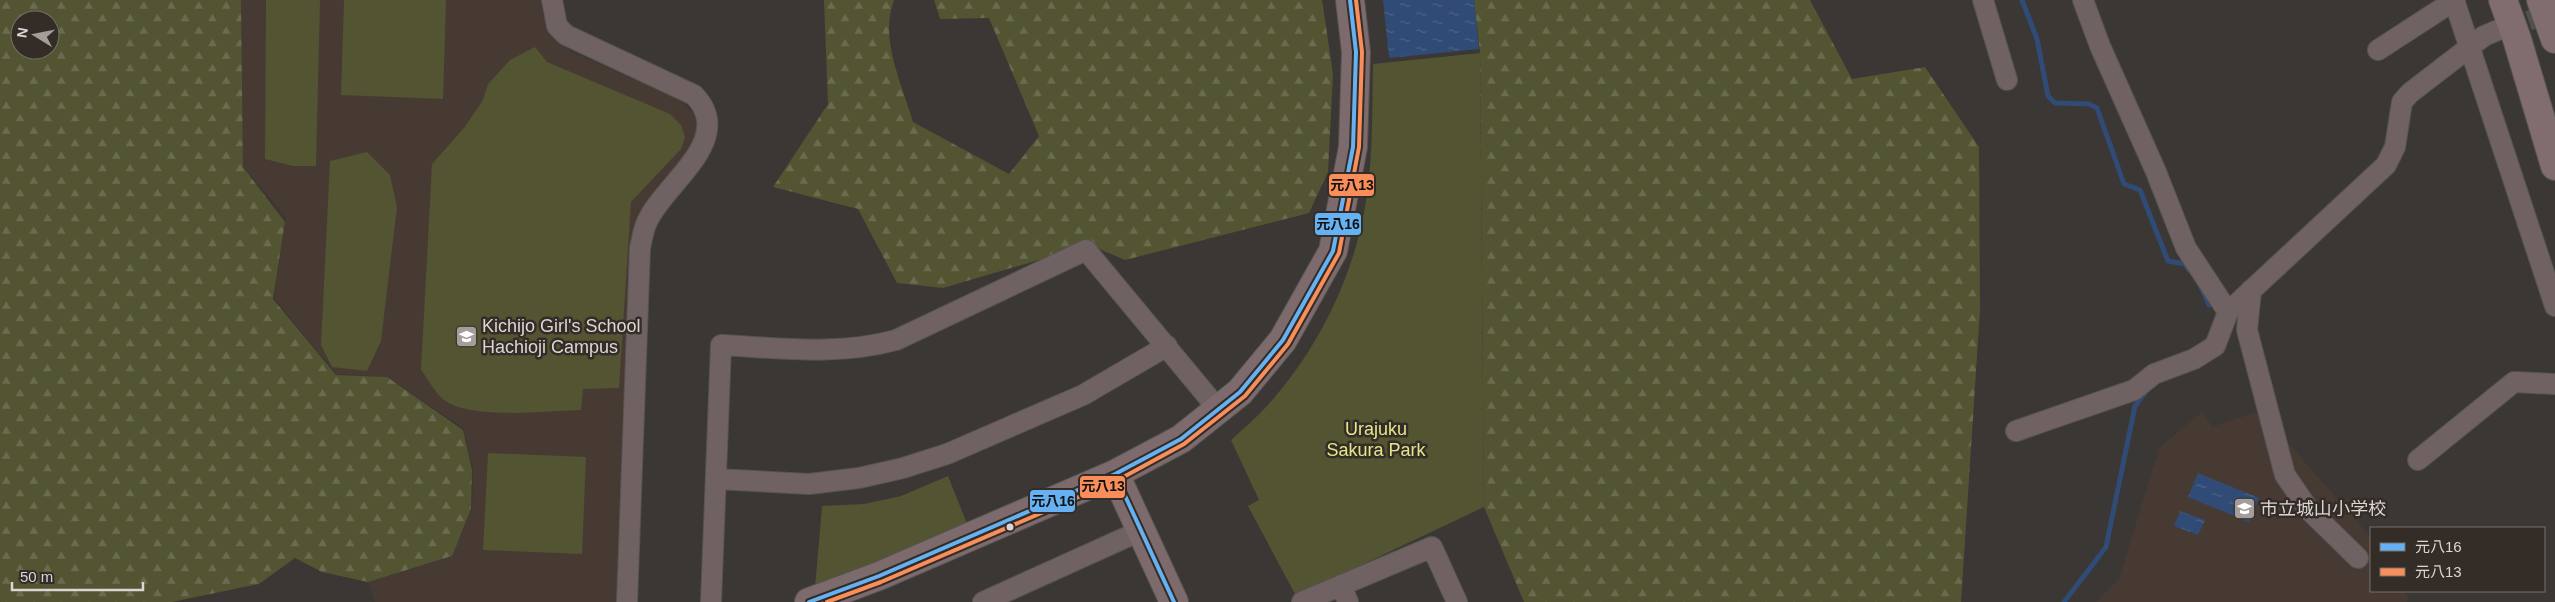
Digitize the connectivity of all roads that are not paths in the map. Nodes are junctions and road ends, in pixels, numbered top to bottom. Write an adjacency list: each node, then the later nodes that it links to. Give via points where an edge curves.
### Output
1 (552, 0): 27 (street, via 557,26 566,35 694,95 704,105 709,124 688,168 647,221 640,248)
2 (1350, 0): 19 (street, via 1356,52 1353,147 1334,251 1283,340 1240,392)
3 (1983, 0): 12 (street)
4 (2083, 0): 16 (street, via 2186,248)
5 (2454, 0): 10 (street); 11 (street)
6 (2503, 0): 13 (highway)
7 (2542, 0): 9 (highway)
8 (2498, 30): 10 (street, via 2484,36)
9 (2555, 39)
10 (2469, 49): 14 (street, via 2402,102 2395,147 2386,165); 15 (street)
11 (2378, 50)
12 (2007, 80)
13 (2555, 166)
14 (2251, 290): 16 (street); 25 (street, via 2247,330 2285,475 2309,510)
15 (2555, 306)
16 (2228, 312): 20 (street, via 2215,346 2194,359 2154,374 2134,390)
17 (1167, 346): 19 (street); 23 (street, via 1083,395 947,454 903,468 809,484); 23 (street, via 1086,250 896,340 866,348 833,351 721,345)
18 (2555, 384): 21 (street, via 2514,382)
19 (1218, 410): 22 (street, via 1181,439)
20 (2016, 431)
21 (2418, 460)
22 (1115, 474): 24 (street); 29 (street, via 879,576)
23 (716, 479): 28 (street)
24 (1140, 531): 30 (street); 31 (street)
25 (2358, 558)
26 (1344, 594): 32 (street); 33 (street, via 1432,547)
27 (627, 602)
28 (711, 602)
29 (809, 602)
30 (983, 602)
31 (1174, 602)
32 (1302, 602)
33 (1457, 602)

